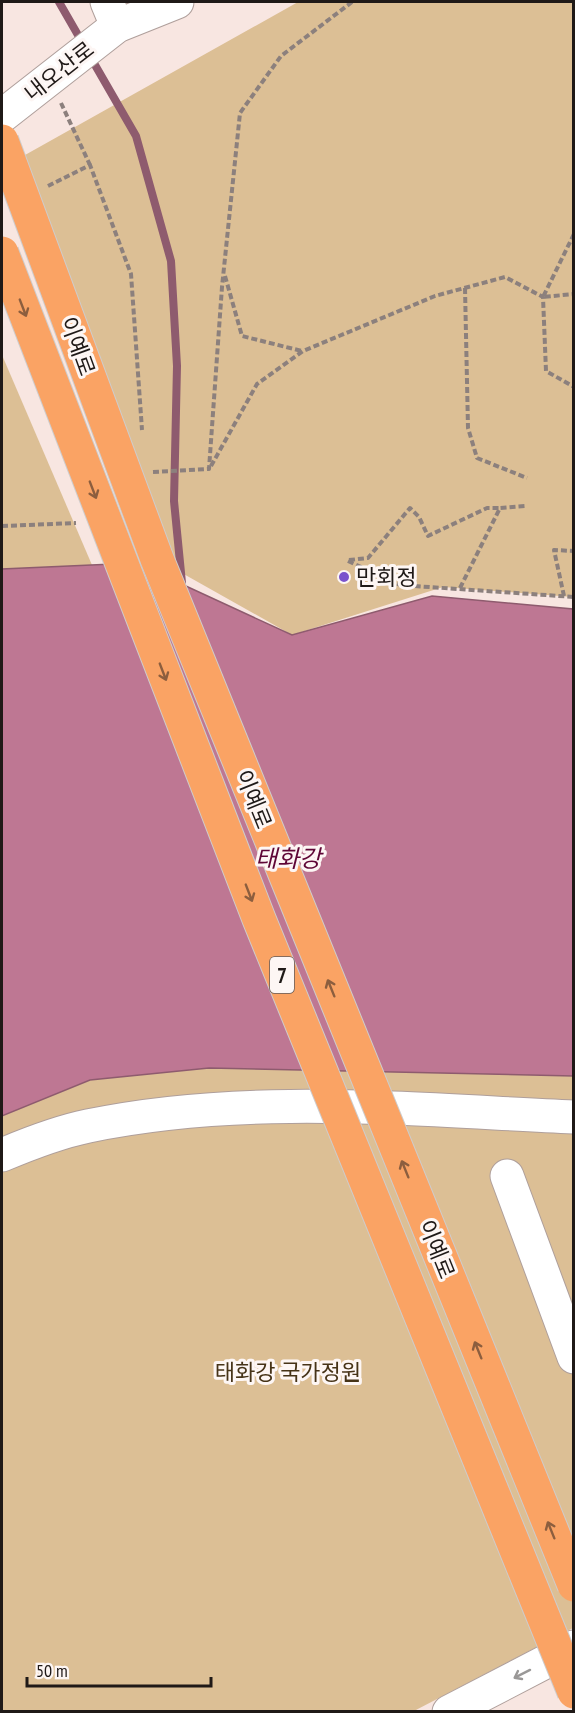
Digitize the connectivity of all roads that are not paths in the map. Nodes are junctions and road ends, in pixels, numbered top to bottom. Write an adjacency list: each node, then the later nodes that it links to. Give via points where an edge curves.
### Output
1 (177, 2): 2 (street, 내오산로)
2 (112, 14): 3 (street, 내오산로, via 49,80)
3 (2, 116)
4 (2, 141): 10 (highway, 이예로 / 7, one-way to 4, bridge, via 157,559)
5 (2, 253): 12 (highway, 이예로 / 7, one-way to 12, bridge, via 259,919)
6 (573, 1117): 7 (street, via 345,1107 192,1110 86,1126)
7 (2, 1155)
8 (507, 1176): 9 (street)
9 (573, 1357)
10 (573, 1585)
11 (573, 1647): 13 (street, one-way to 13)
12 (573, 1692)
13 (449, 1712)

